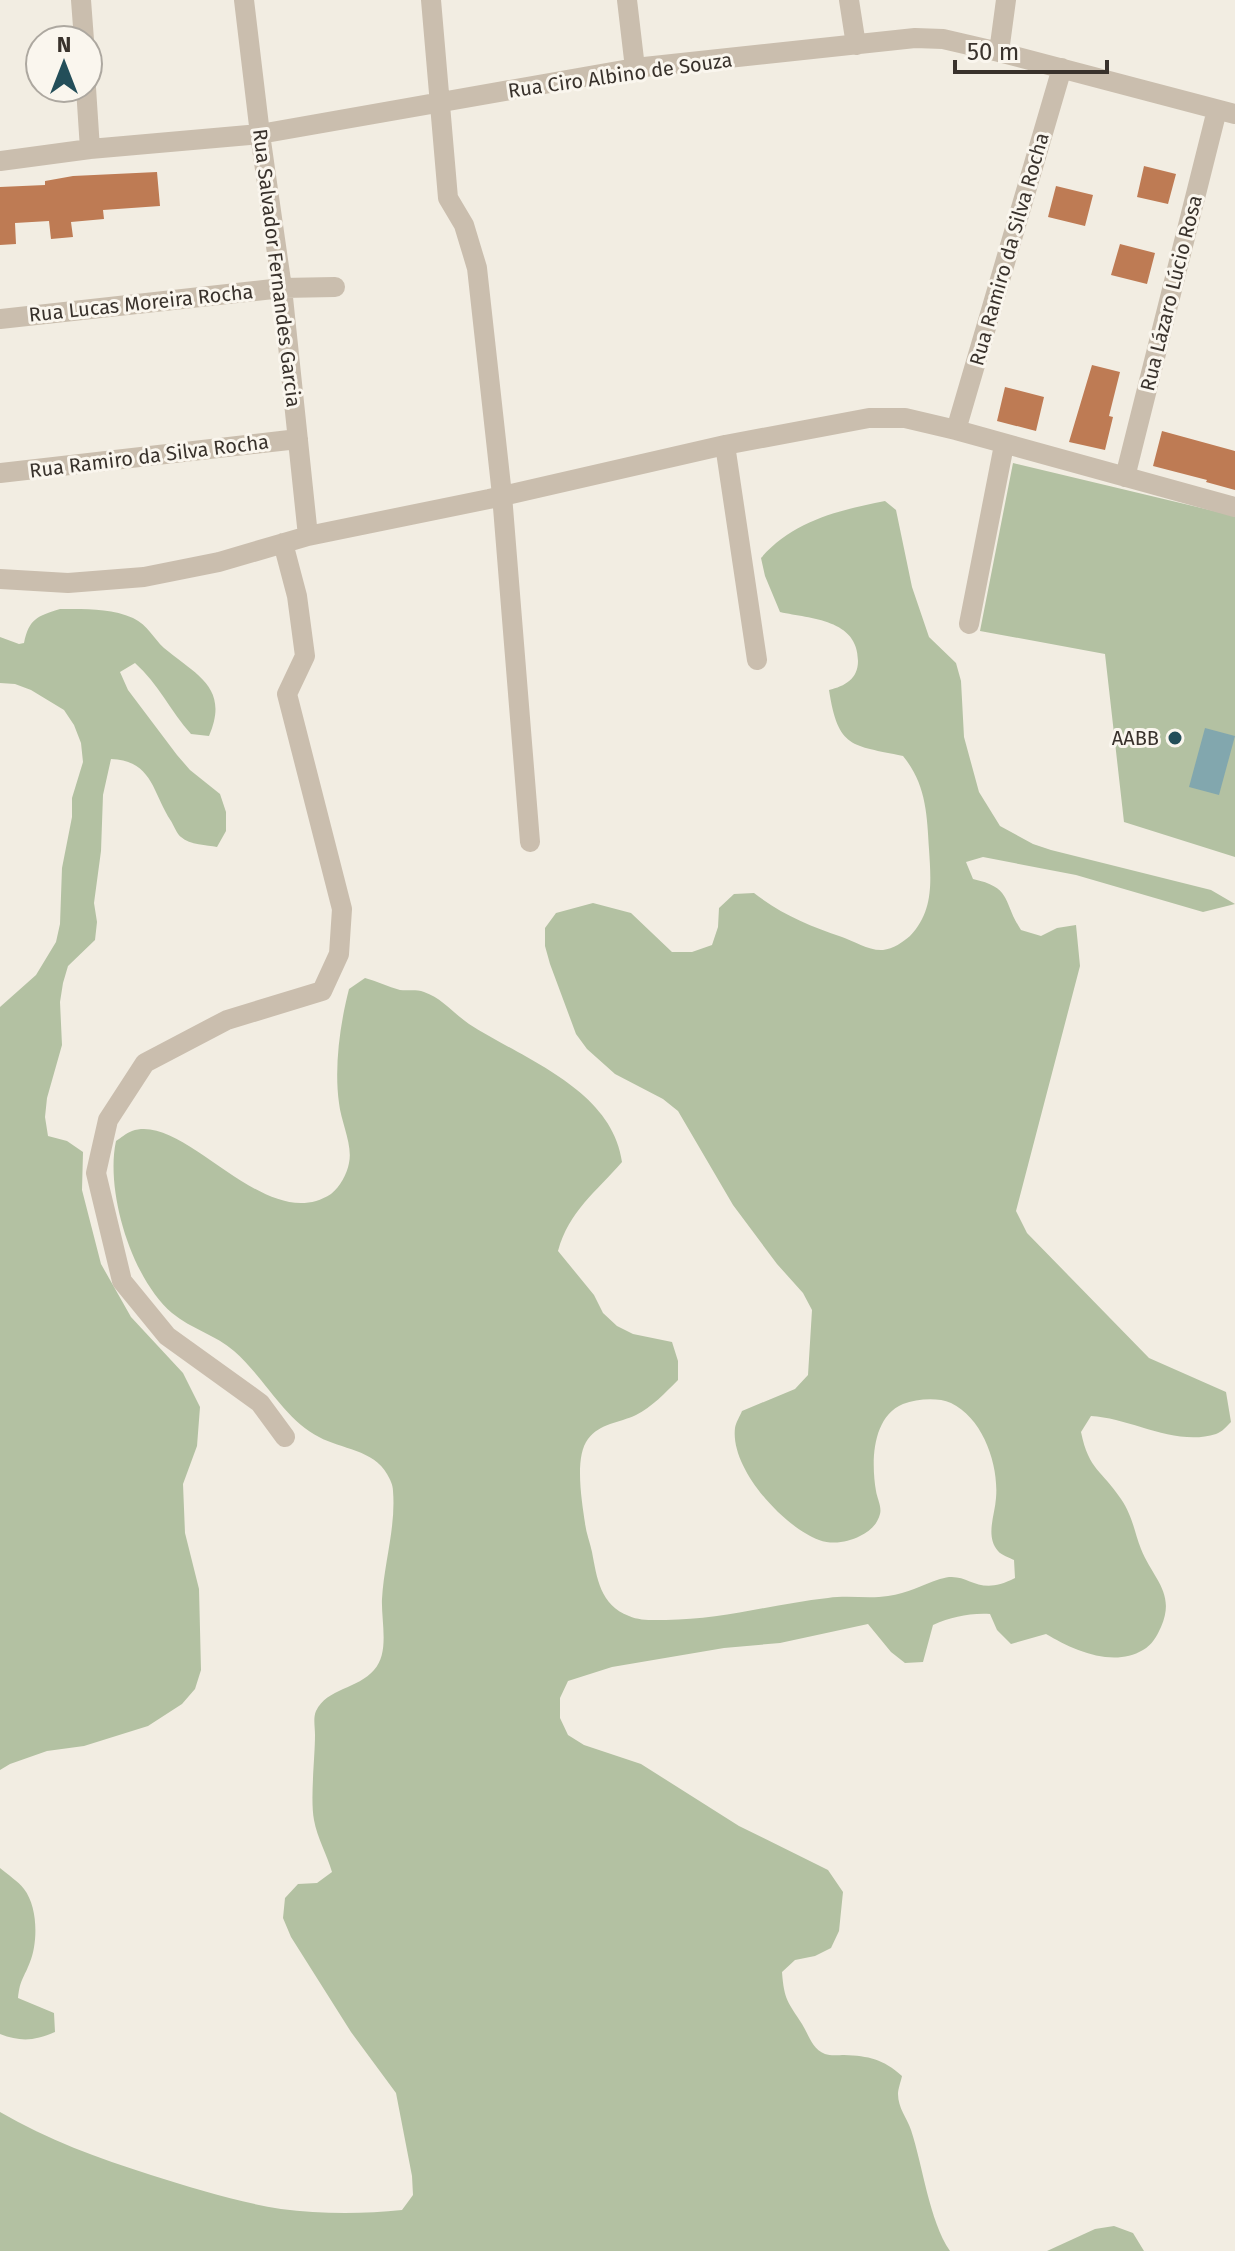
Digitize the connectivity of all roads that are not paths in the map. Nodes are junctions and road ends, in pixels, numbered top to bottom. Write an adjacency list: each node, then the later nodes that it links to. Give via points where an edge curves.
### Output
1 (81, 0): 7 (street)
2 (244, 0): 15 (street, Rua Salvador Fernandes Garcia)
3 (431, 0): 12 (street)
4 (627, 0): 10 (street)
5 (849, 0): 8 (street)
6 (1006, 0): 9 (street)
7 (83, 24)
8 (856, 45): 9 (street, Rua Ciro Albino de Souza, via 943,39); 10 (street, Rua Ciro Albino de Souza)
9 (999, 52): 11 (street, Rua Ciro Albino de Souza)
10 (635, 68): 12 (street, Rua Ciro Albino de Souza)
11 (1062, 68): 14 (street, Rua Ciro Albino de Souza); 21 (street, Rua Ramiro da Silva Rocha)
12 (440, 103): 15 (street, Rua Ciro Albino de Souza); 27 (street, via 448,198 464,225 477,268)
13 (87, 104): 16 (street)
14 (1226, 112): 26 (street, Rua Lázaro Lúcio Rosa)
15 (260, 134): 16 (street, Rua Ciro Albino de Souza); 19 (street, Rua Salvador Fernandes Garcia)
16 (90, 149): 17 (street, Rua Ciro Albino de Souza)
17 (0, 161)
18 (335, 287): 19 (street, Rua Lucas Moreira Rocha)
19 (282, 288): 20 (street, Rua Lucas Moreira Rocha); 22 (street, Rua Salvador Fernandes Garcia)
20 (0, 319)
21 (956, 430): 23 (street, via 905,418 869,418); 24 (street)
22 (298, 439): 25 (street, Rua Ramiro da Silva Rocha); 29 (street, Rua Salvador Fernandes Garcia)
23 (725, 445): 27 (street); 33 (street)
24 (1004, 445): 26 (street); 32 (street)
25 (0, 473)
26 (1125, 477): 28 (street)
27 (502, 495): 29 (street); 34 (street)
28 (1235, 507)
29 (308, 536): 30 (street)
30 (283, 543): 31 (street, via 144,577 68,583); 35 (street, via 305,656 287,694 342,909 339,954 322,991 227,1020 145,1063 108,1120 96,1173 122,1281 167,1336 260,1403)
31 (0, 579)
32 (969, 624)
33 (757, 660)
34 (530, 842)
35 (285, 1437)

